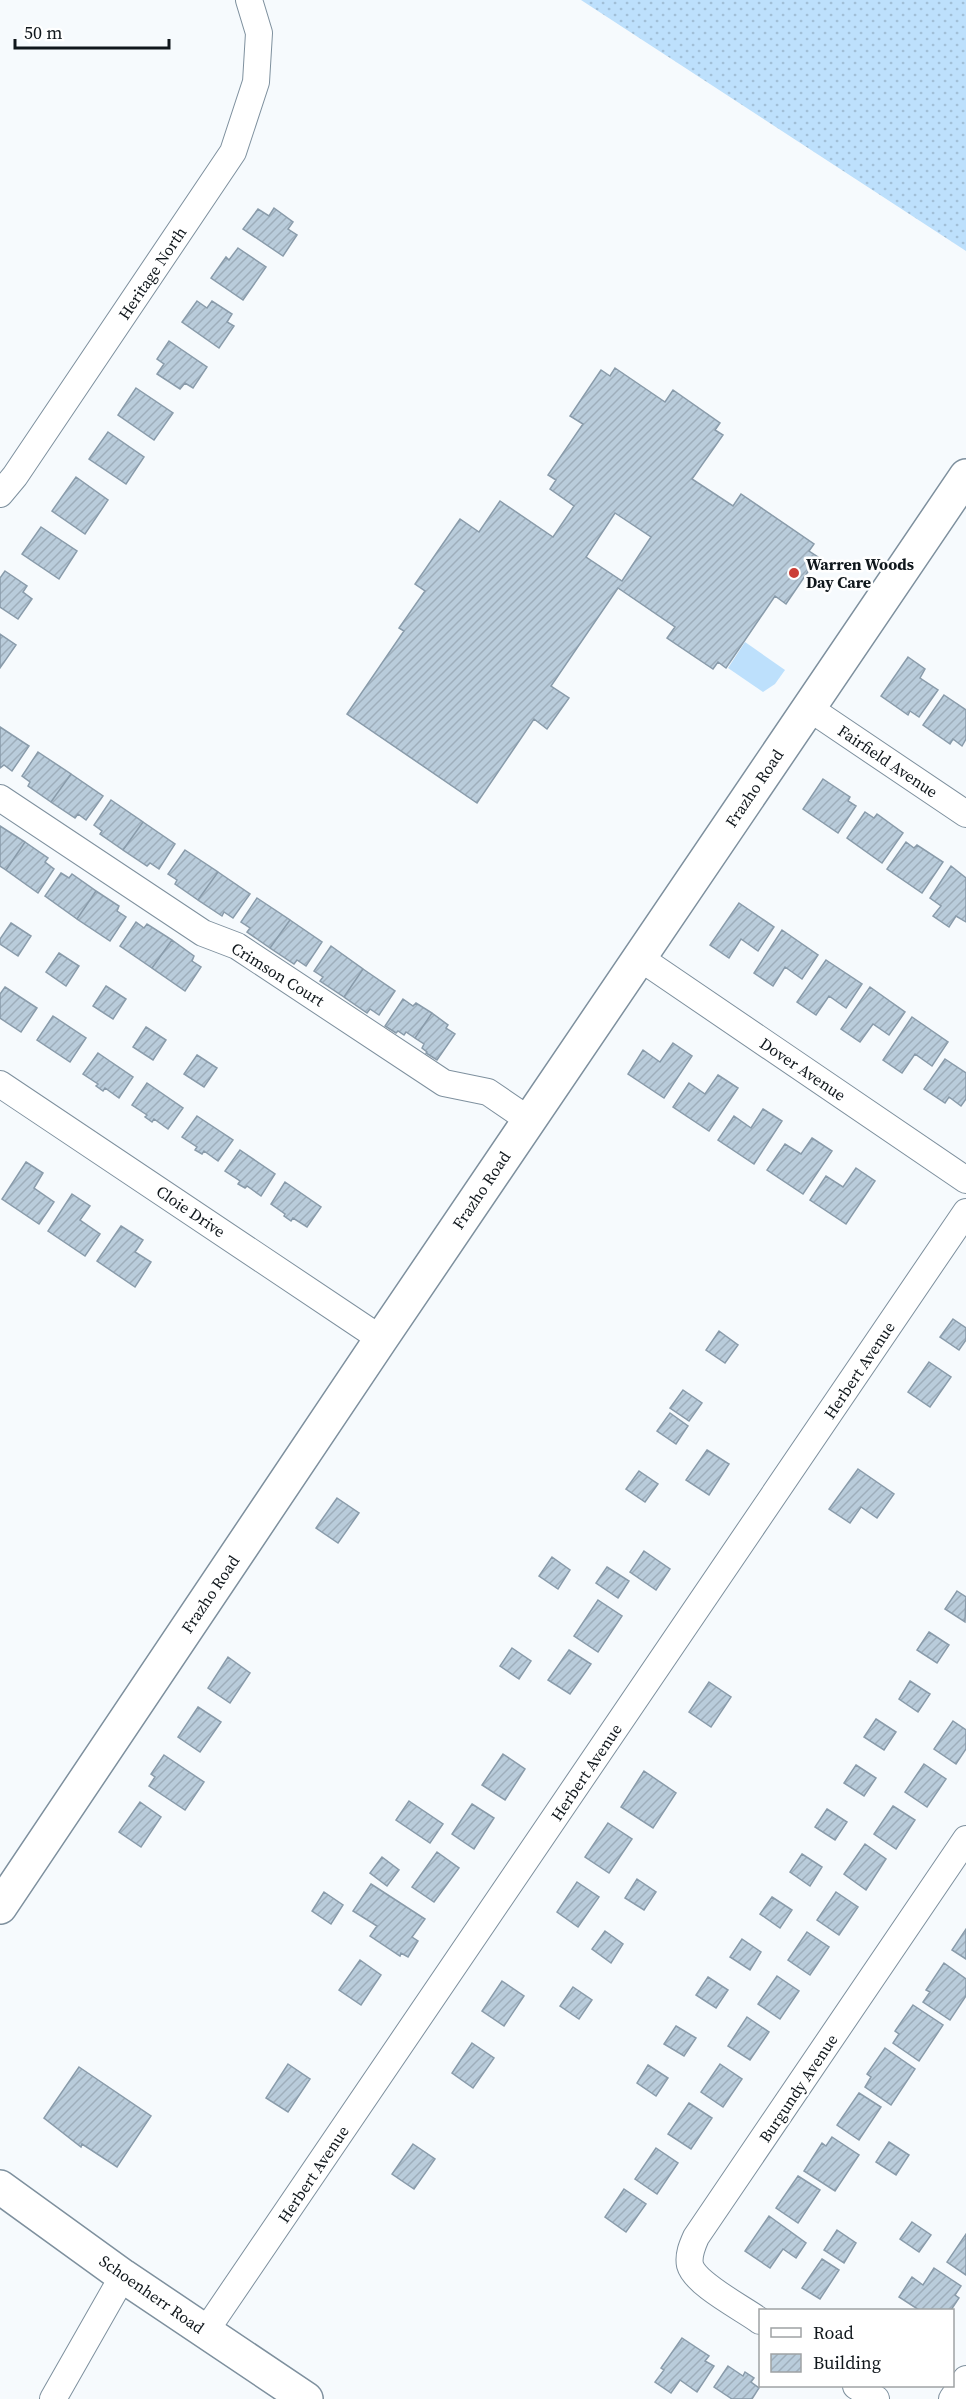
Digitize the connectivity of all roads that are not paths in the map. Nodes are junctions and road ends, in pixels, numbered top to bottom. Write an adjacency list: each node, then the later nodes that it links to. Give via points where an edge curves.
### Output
1 (249, 0): 3 (street, Heritage North, via 259,33 256,82 233,152)
2 (966, 476): 4 (street, Frazho Road)
3 (0, 494)
4 (809, 708): 6 (street, Fairfield Avenue); 7 (street, Frazho Road)
5 (0, 798): 9 (street, Crimson Court, via 203,933 237,946 444,1083 488,1092)
6 (966, 814)
7 (640, 958): 9 (street, Frazho Road); 10 (street, Dover Avenue)
8 (0, 1084): 12 (street, Cloie Drive)
9 (529, 1120): 12 (street, Frazho Road)
10 (966, 1180)
11 (966, 1212): 18 (street, Herbert Avenue)
12 (381, 1339): 14 (street, Frazho Road)
13 (966, 1839): 17 (street, Burgundy Avenue, via 696,2237 690,2266 700,2280)
14 (0, 1907)
15 (0, 2187): 16 (street, Schoenherr Road)
16 (123, 2276): 18 (street, Schoenherr Road); 21 (street)
17 (759, 2320)
18 (205, 2332): 22 (street, Schoenherr Road)
19 (966, 2379): 24 (street)
20 (859, 2387): 23 (street)
21 (53, 2399)
22 (306, 2399)
23 (876, 2399)
24 (952, 2399)

